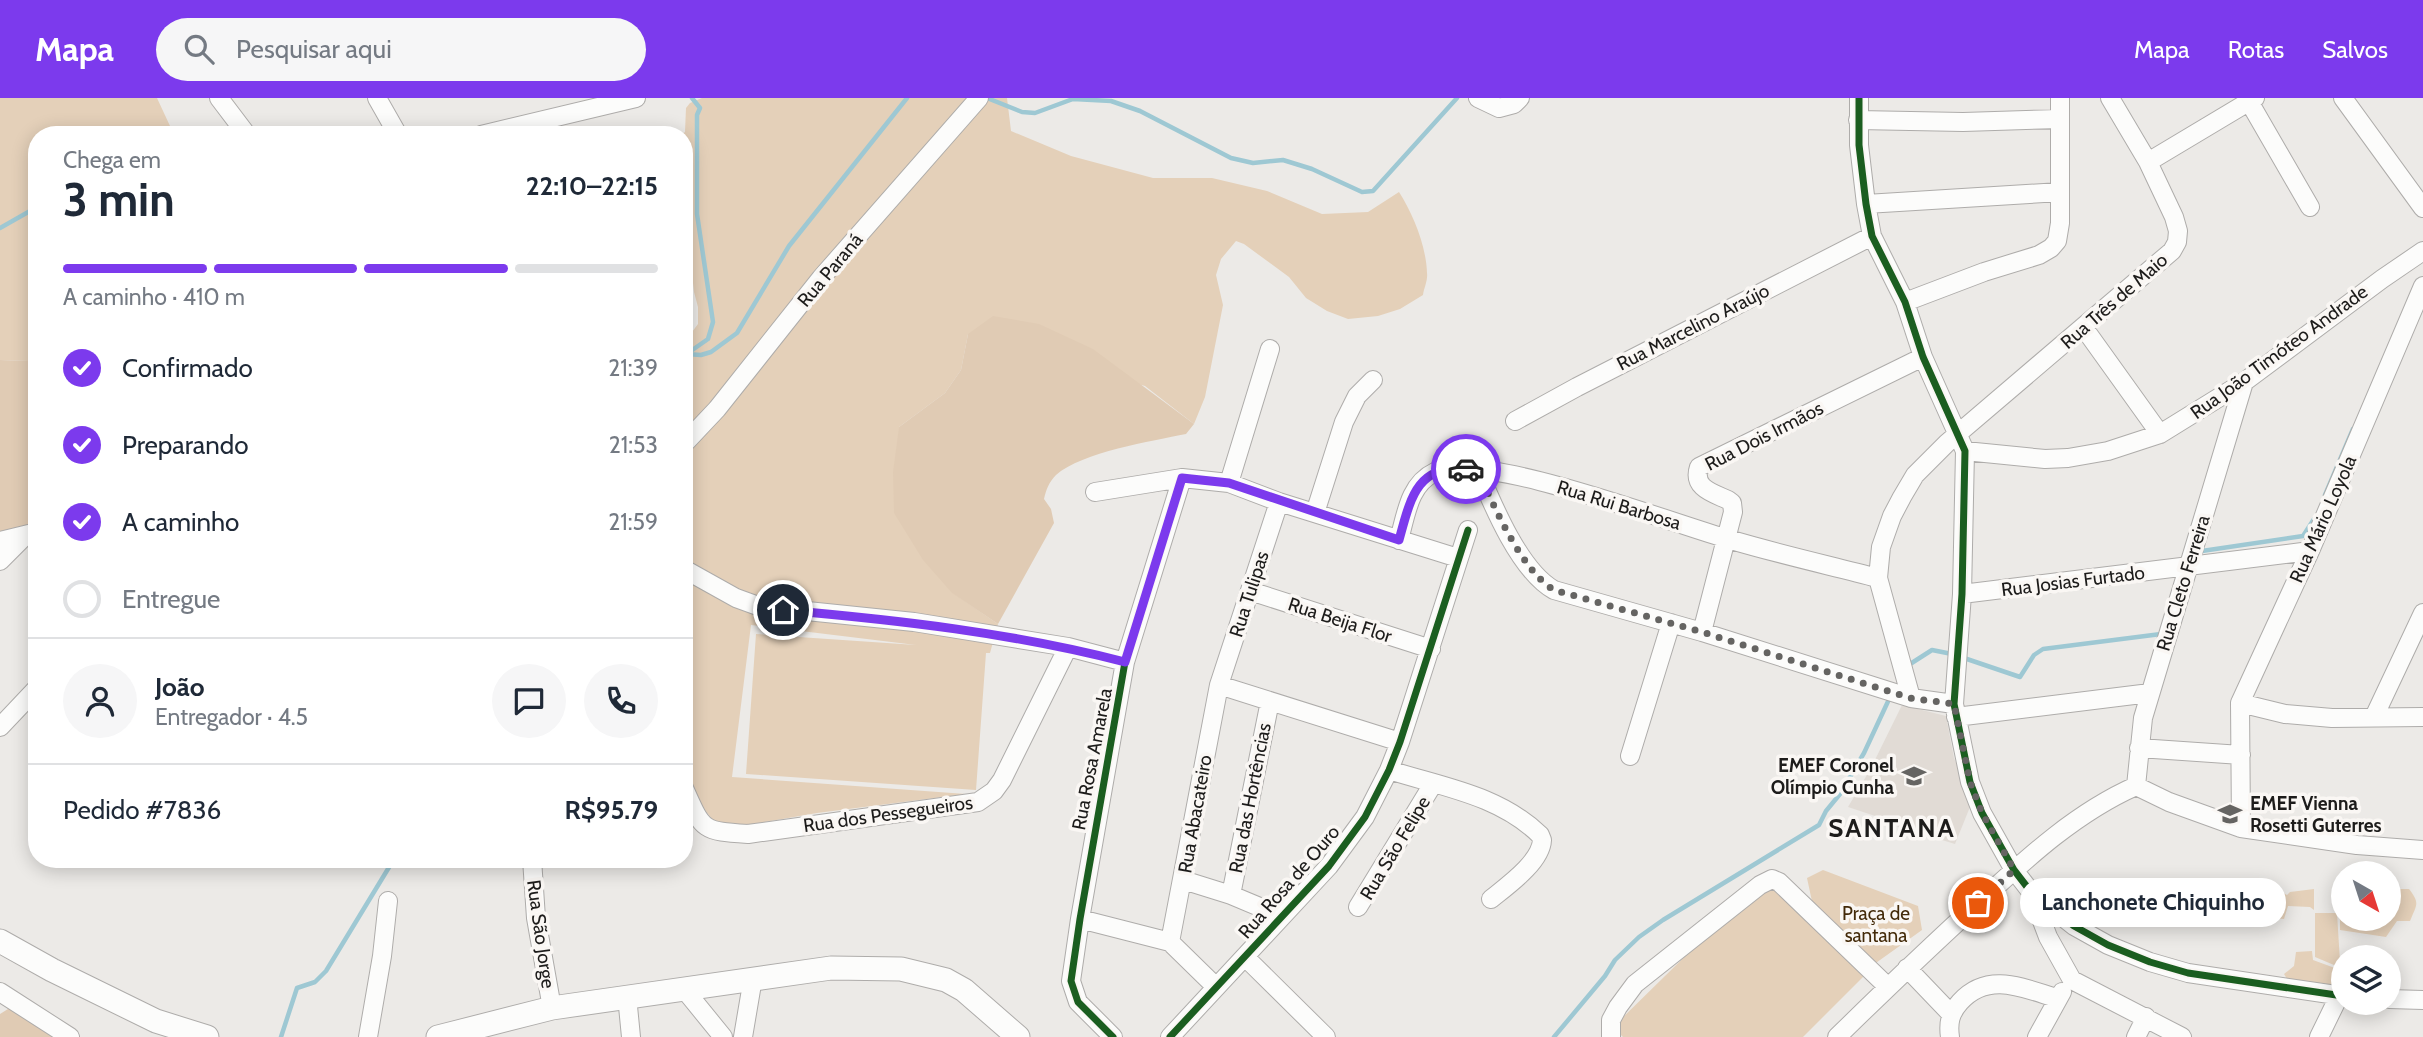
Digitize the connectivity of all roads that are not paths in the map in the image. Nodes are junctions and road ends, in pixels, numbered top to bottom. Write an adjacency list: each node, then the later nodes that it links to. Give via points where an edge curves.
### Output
1 (219, 98): 14 (street)
2 (377, 98): 15 (street)
3 (636, 98): 16 (street)
4 (979, 98): 33 (street, Rua Paraná, via 821,278)
5 (1478, 98): 6 (street, via 1499,108)
6 (1520, 98)
7 (1859, 98): 13 (street)
8 (2060, 98): 12 (street)
9 (2110, 98): 17 (street, Rua Três de Maio)
10 (2343, 98): 21 (street)
11 (2250, 99): 17 (street); 20 (street)
12 (2060, 119): 13 (street); 18 (street)
13 (1858, 120): 19 (street)
14 (240, 126)
15 (393, 126)
16 (519, 126)
17 (2148, 162): 26 (street, Rua Três de Maio, via 2174,217 2178,242)
18 (2060, 192): 19 (street); 25 (street, via 2059,233 2051,248)
19 (1866, 204): 22 (street)
20 (2310, 207)
21 (2423, 208)
22 (1872, 236): 25 (street); 31 (street, Rua Marcelino Araújo)
23 (2423, 251): 30 (street, Rua João Timóteo Andrade)
24 (2423, 286): 47 (street, Rua Mário Loyola)
25 (1905, 302): 28 (street)
26 (2084, 328): 32 (street); 34 (street, Rua Três de Maio)
27 (1270, 349): 37 (street)
28 (1923, 357): 34 (street); 44 (street, Rua Dois Irmãos, via 1699,467 1699,485 1732,503)
29 (1373, 380): 40 (street, via 1357,396 1344,422)
30 (2244, 382): 32 (street, Rua João Timóteo Andrade); 50 (street, Rua Cleto Ferreira)
31 (1515, 421)
32 (2160, 434): 34 (street, Rua João Timóteo Andrade, via 2068,458 2045,459)
33 (693, 435)
34 (1961, 443): 52 (street, Rua Três de Maio, via 1947,443 1915,475 1892,516 1881,547); 54 (street)
35 (1478, 470): 44 (street, Rua Rui Barbosa, via 1533,479); 45 (street, Rua Rui Barbosa, via 1444,469 1422,480); 56 (street, via 1510,536 1544,584)
36 (1182, 478): 37 (street); 38 (street); 60 (street, Rua Rosa Amarela)
37 (1229, 483): 39 (street)
38 (1095, 492)
39 (1279, 502): 40 (street); 53 (street, Rua Tulipas)
40 (1315, 513): 45 (street)
41 (1468, 530): 48 (street, Rua Rosa de Ouro)
42 (28, 534): 46 (street)
43 (28, 536): 49 (street)
44 (1728, 539): 52 (street, Rua Rui Barbosa); 57 (street, Rua Dois Irmãos)
45 (1399, 540): 48 (street)
46 (0, 541)
47 (2310, 551): 50 (street, Rua Josias Furtado); 66 (street, Rua Mário Loyola)
48 (1458, 558): 59 (street, Rua Rosa de Ouro)
49 (0, 561)
50 (2189, 567): 54 (street, Rua Josias Furtado); 62 (street, Rua Cleto Ferreira)
51 (693, 574): 58 (street, via 758,606 914,622)
52 (1878, 578): 64 (street)
53 (1250, 591): 59 (street, Rua Beija Flor); 61 (street, Rua Tulipas)
54 (1962, 594): 67 (street)
55 (2423, 613): 68 (street)
56 (1671, 623): 57 (street); 74 (street)
57 (1702, 632): 64 (street)
58 (1068, 647): 60 (street); 78 (street, Rua dos Pessegueiros, via 1002,780 978,802 748,834 705,827)
59 (1431, 649): 71 (street, Rua Rosa de Ouro)
60 (1125, 662): 90 (street, Rua Rosa Amarela)
61 (1219, 685): 65 (street); 83 (street, Rua Abacateiro)
62 (2150, 692): 67 (street); 72 (street, Rua Cleto Ferreira)
63 (28, 697): 70 (street)
64 (1910, 698): 67 (street)
65 (1270, 701): 71 (street); 85 (street, Rua das Hortências)
66 (2240, 703): 68 (street, via 2285,715); 73 (street, Rua Mário Loyola)
67 (1955, 711): 82 (street, via 1970,782)
68 (2374, 717): 69 (street)
69 (2423, 717)
70 (0, 727)
71 (1400, 742): 75 (street, Rua Rosa de Ouro)
72 (2139, 748): 73 (street); 77 (street, Rua Cleto Ferreira)
73 (2241, 755): 79 (street, Rua Mário Loyola)
74 (1630, 756)
75 (1389, 770): 76 (street); 89 (street, Rua Rosa de Ouro, via 1365,817 1329,866)
76 (1433, 785): 86 (street, Rua São Felipe, via 1481,797 1531,826 1542,840 1540,852); 88 (street, Rua São Felipe)
77 (2136, 786): 79 (street); 82 (street, via 2069,825)
78 (693, 809)
79 (2241, 828): 80 (street)
80 (2423, 850)
81 (533, 868): 106 (street, Rua São Jorge, via 536,918)
82 (2014, 870): 84 (street); 94 (street)
83 (1183, 880): 85 (street); 92 (street, Rua Abacateiro)
84 (2031, 892): 96 (street, via 2048,937); 101 (street, via 2074,926 2150,962 2188,973)
85 (1231, 895): 89 (street)
86 (1491, 899)
87 (388, 901): 113 (street)
88 (1359, 907)
89 (1281, 916): 93 (street, Rua Rosa de Ouro)
90 (1080, 919): 92 (street); 119 (street, Rua Rosa Amarela, via 1071,981 1078,1002)
91 (0, 941): 112 (main road, via 156,1021)
92 (1170, 942): 97 (street)
93 (1245, 957): 97 (street, Rua Rosa de Ouro); 120 (street)
94 (1908, 968): 98 (street); 107 (street)
95 (753, 978): 99 (main road); 117 (street); 118 (main road, via 831,968 923,974 964,990)
96 (2073, 980): 103 (street); 109 (street)
97 (1215, 986): 110 (street, Rua Rosa de Ouro)
98 (1888, 987): 121 (street, via 1772,879 1635,984 1611,1020); 122 (street)
99 (684, 989): 102 (main road); 116 (street)
100 (0, 992): 111 (street)
101 (2331, 994)
102 (627, 996): 106 (main road); 115 (street)
103 (2056, 998): 107 (street, via 1985,984 1963,998); 124 (street)
104 (2401, 999): 105 (street)
105 (2423, 1000)
106 (552, 1008): 114 (main road)
107 (1951, 1014): 123 (street)
108 (2331, 1015): 127 (street)
109 (2146, 1017): 125 (street); 126 (street)
110 (1177, 1035)
111 (70, 1037)
112 (207, 1037)
113 (368, 1037)
114 (438, 1037)
115 (631, 1037)
116 (723, 1037)
117 (743, 1037)
118 (1018, 1037)
119 (1113, 1037)
120 (1326, 1037)
121 (1611, 1037)
122 (1837, 1037)
123 (1950, 1037)
124 (2037, 1037)
125 (2136, 1037)
126 (2182, 1037)
127 (2319, 1037)

